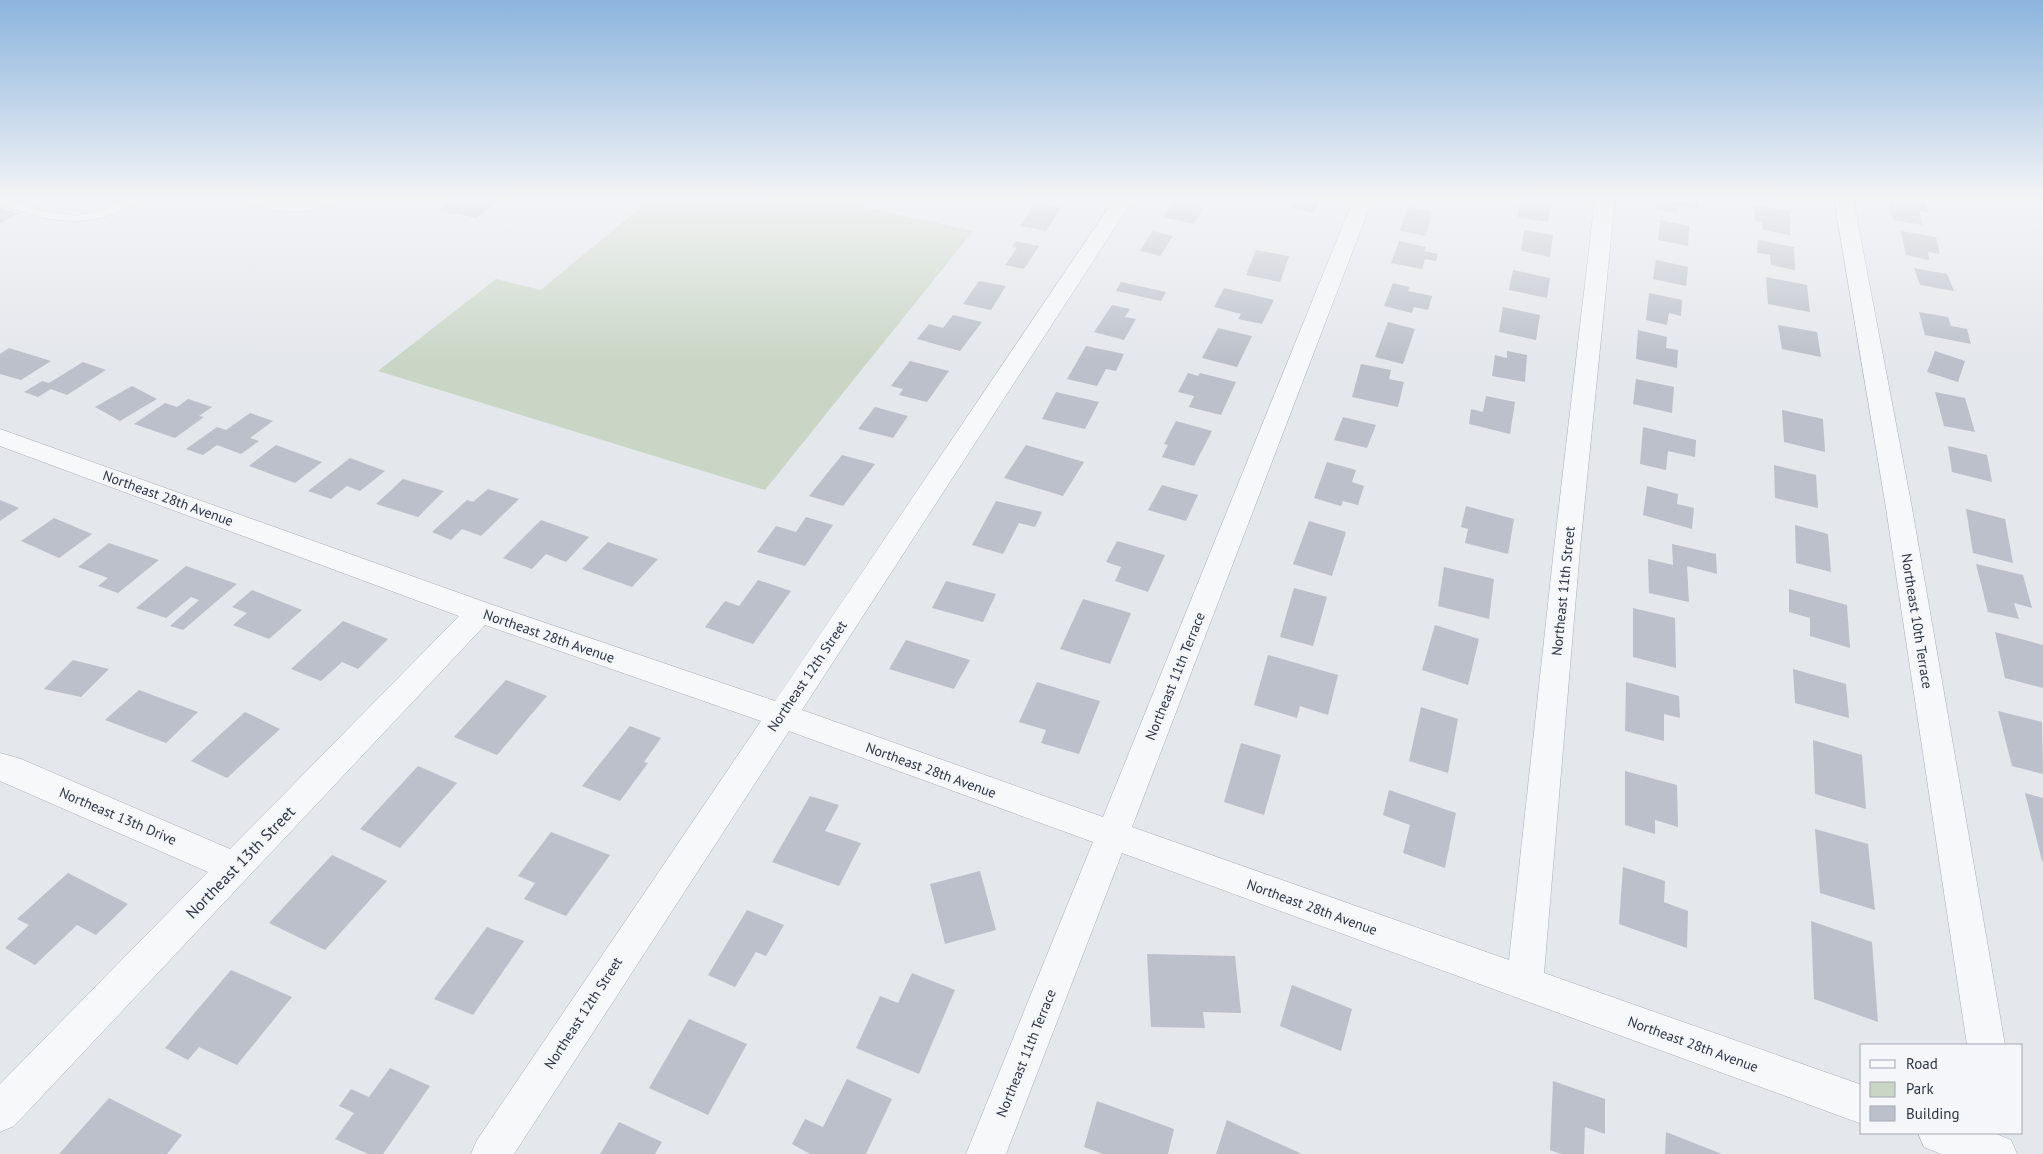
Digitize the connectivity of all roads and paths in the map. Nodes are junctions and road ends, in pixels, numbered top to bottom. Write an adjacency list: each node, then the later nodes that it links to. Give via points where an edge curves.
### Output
1 (1089, 252): 7 (street, Northeast 12th Street)
2 (1343, 252): 9 (street, Northeast 11th Terrace)
3 (1599, 252): 11 (street, Northeast 11th Street)
4 (1853, 252): 12 (street, Northeast 10th Terrace, via 1899,508)
5 (0, 437): 6 (street, Northeast 28th Avenue)
6 (480, 612): 7 (street, Northeast 28th Avenue); 10 (street, Northeast 13th Street)
7 (780, 715): 9 (street, Northeast 28th Avenue); 17 (street, Northeast 12th Street)
8 (0, 767): 10 (street, Northeast 13th Drive)
9 (1112, 836): 11 (street, Northeast 28th Avenue); 18 (street, Northeast 11th Terrace)
10 (234, 866): 14 (street, Northeast 13th Street)
11 (1525, 983): 13 (street, Northeast 28th Avenue)
12 (1986, 1044)
13 (1860, 1104)
14 (0, 1112)
15 (1941, 1134): 19 (street)
16 (2000, 1134): 20 (street)
17 (491, 1154)
18 (986, 1154)
19 (1997, 1154)
20 (2003, 1154)

